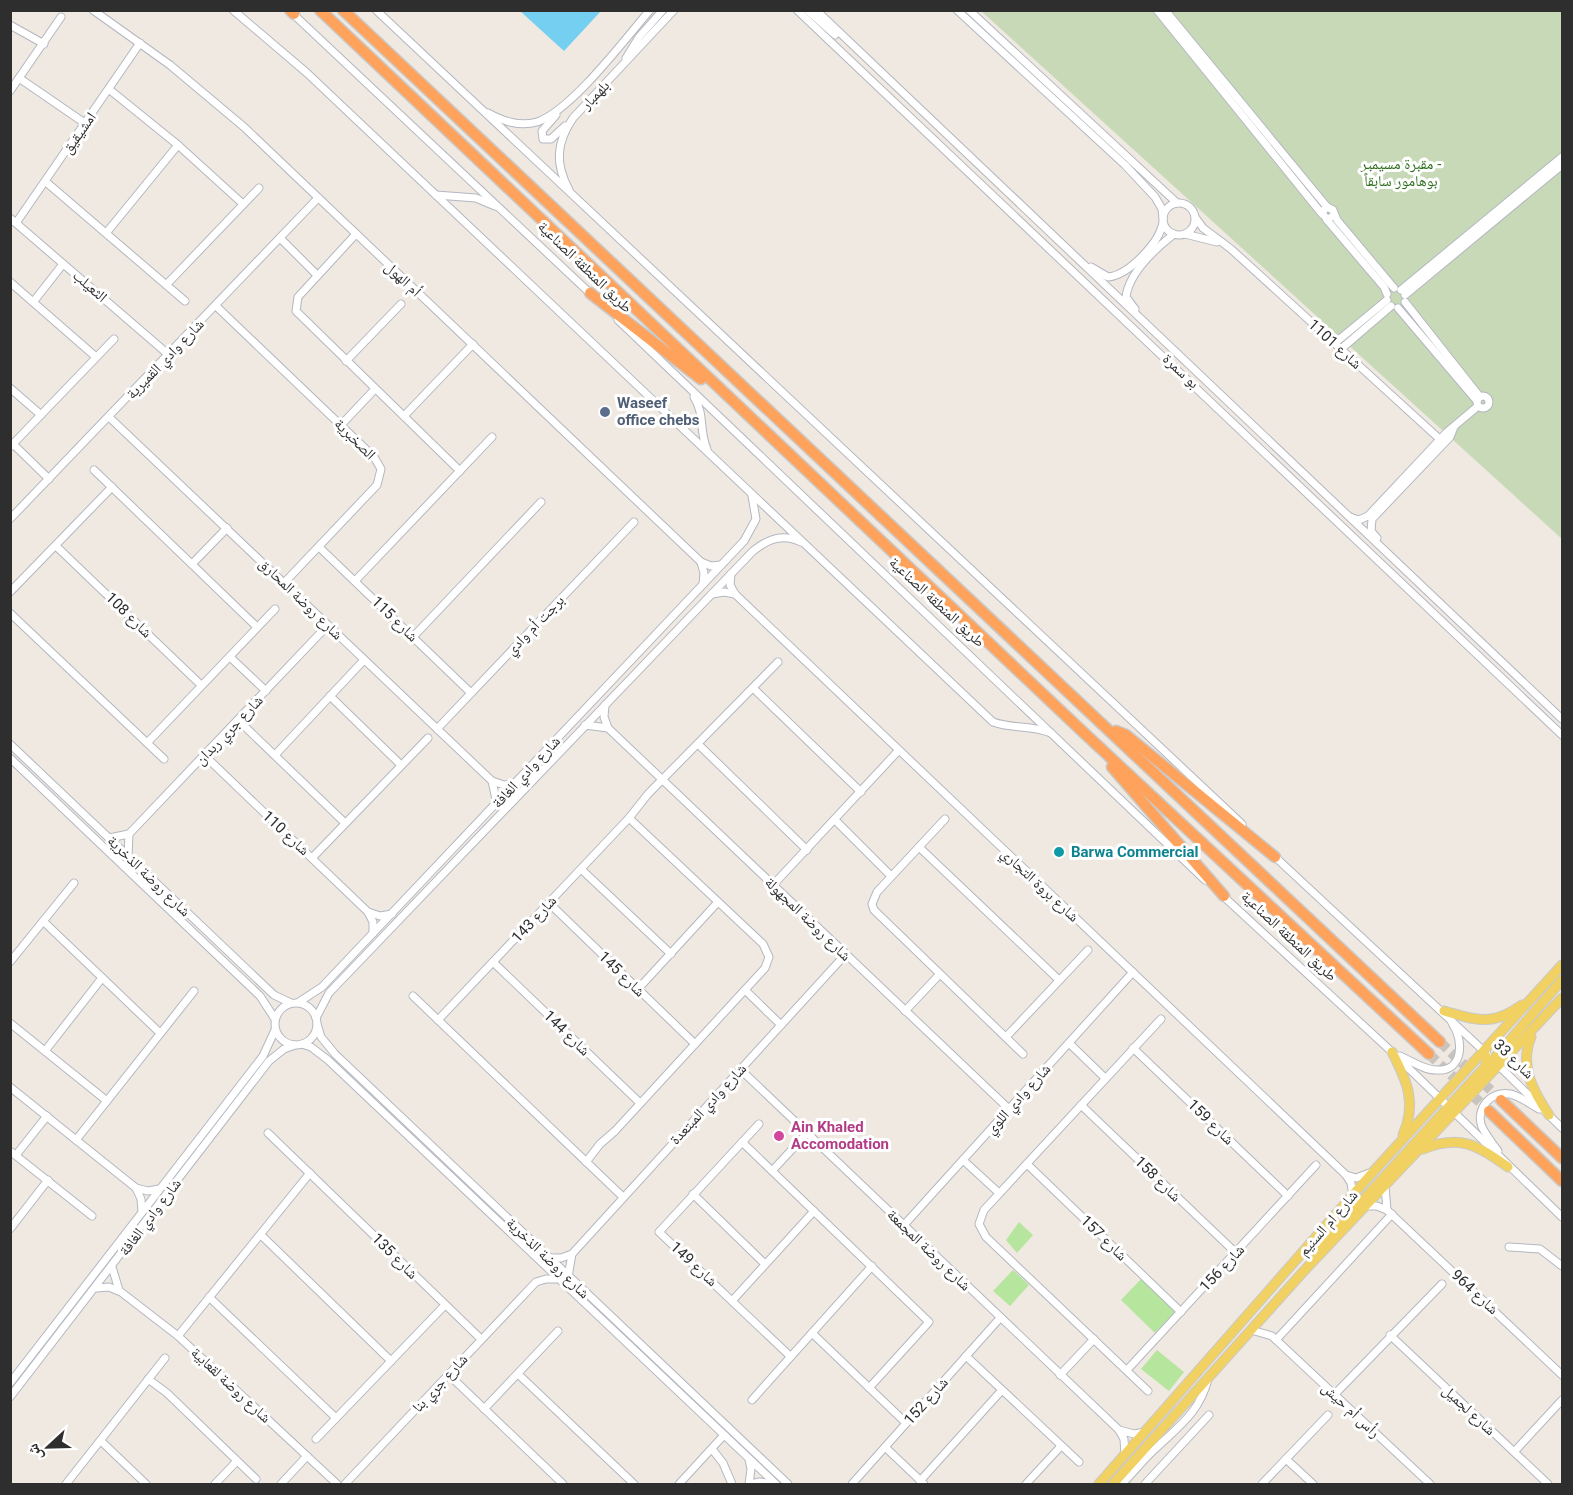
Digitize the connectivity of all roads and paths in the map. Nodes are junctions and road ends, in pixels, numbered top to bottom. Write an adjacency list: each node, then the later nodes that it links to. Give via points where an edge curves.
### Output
1 (93, 10): 21 (street, أم الهول)
2 (233, 10): 37 (street, via 307,73)
3 (320, 10): 77 (highway, طريق المنطقة الصناعية)
4 (343, 10): 20 (highway, طريق المنطقة الصناعية)
5 (349, 10): 20 (highway)
6 (376, 10): 29 (street)
7 (650, 10): 28 (street, بلهمبار)
8 (663, 10): 24 (street, via 639,37)
9 (674, 10): 24 (street, بلهمبار)
10 (797, 10): 134 (street, بو سمرة)
11 (807, 10): 23 (street)
12 (816, 10): 23 (street, بو سمرة)
13 (957, 10): 48 (street, via 1125,165 1155,197)
14 (969, 10): 40 (street)
15 (1157, 10): 46 (street)
16 (1165, 10): 42 (street)
17 (291, 12): 43 (street, طريق المنطقة الصناعية)
18 (61, 17): 22 (street)
19 (10, 25): 22 (street)
20 (374, 38): 131 (highway, طريق المنطقة الصناعية)
21 (140, 43): 26 (street, امشيقيق); 39 (street, أم الهول, via 244,127)
22 (44, 44): 25 (street)
23 (854, 49): 49 (street, بو سمرة)
24 (619, 71): 30 (street, بلهمبار)
25 (19, 78): 27 (street); 31 (street)
26 (110, 90): 31 (street, امشيقيق); 32 (street)
27 (10, 91)
28 (572, 97): 29 (street, بلهمبار, via 548,117 526,124 510,123); 30 (street, via 545,127 543,139 551,140)
29 (480, 110): 38 (street)
30 (573, 118): 38 (street, بلهمبار, via 558,154 562,177)
31 (86, 124): 35 (street, امشيقيق)
32 (178, 145): 41 (street); 50 (street)
33 (1563, 157): 61 (street)
34 (1563, 165): 61 (street)
35 (46, 182): 47 (street, امشيقيق); 50 (street)
36 (259, 188): 41 (street)
37 (434, 195): 43 (street, via 476,198); 86 (street)
38 (572, 195): 160 (street)
39 (318, 198): 51 (street, أم الهول); 54 (street, شارع وادي القميرية)
40 (1177, 203): 45 (street, via 1187,205); 48 (street, via 1167,208)
41 (243, 204): 59 (street)
42 (1327, 207): 44 (street); 46 (street)
43 (501, 208): 60 (street, طريق المنطقة الصناعية)
44 (1334, 215): 46 (street); 61 (street)
45 (1195, 217): 53 (street, via 1193,227); 55 (street, شارع 1101)
46 (1324, 217): 64 (street, via 1384,287)
47 (13, 220): 56 (street, الثعيلب)
48 (1163, 220): 49 (street, via 1155,240 1124,272 1108,277 1095,271 1056,234); 52 (street)
49 (1043, 227): 67 (street, بو سمرة)
50 (107, 232): 59 (street)
51 (356, 234): 57 (street); 69 (street, أم الهول)
52 (1174, 234): 53 (street); 67 (street, via 1127,287 1128,302)
53 (1185, 234): 55 (street, شارع 1101)
54 (280, 238): 57 (street); 66 (street, شارع وادي القميرية)
55 (1231, 249): 70 (street, شارع 1101)
56 (63, 264): 62 (street); 71 (street, الثعيلب)
57 (317, 275): 73 (street, via 298,297 295,307)
58 (10, 282): 62 (street)
59 (167, 284): 63 (street)
60 (590, 293): 74 (street, طريق المنطقة الصناعية); 77 (highway)
61 (1402, 294): 64 (street); 64 (street); 78 (street)
62 (34, 301): 72 (street)
63 (185, 301)
64 (1391, 302): 70 (street); 78 (street)
65 (401, 304): 73 (street)
66 (216, 306): 71 (street, شارع وادي القميرية); 82 (street, الصخبرية)
67 (1148, 328): 93 (street, بو سمرة)
68 (114, 339): 72 (street)
69 (473, 344): 80 (street); 102 (street, أم الهول)
70 (1338, 346): 84 (street, شارع 1101)
71 (169, 355): 81 (street, شارع وادي القميرية)
72 (96, 357): 79 (street)
73 (346, 361): 76 (street)
74 (688, 387): 86 (street, via 702,411 703,436); 135 (street, طريق المنطقة الصناعية)
75 (10, 388): 79 (street)
76 (375, 389): 80 (street); 82 (street)
77 (731, 400): 133 (highway, طريق المنطقة الصناعية)
78 (1478, 402): 84 (street)
79 (41, 415): 85 (street)
80 (404, 416): 88 (street)
81 (110, 417): 89 (street, شارع وادي القميرية); 96 (street, شارع روضة المحارق)
82 (341, 425): 100 (street, الصخبرية, via 374,457 381,476)
83 (492, 437): 88 (street)
84 (1442, 441): 93 (street, via 1368,516 1359,520); 105 (street, via 1372,519 1373,534)
85 (12, 446): 89 (street)
86 (709, 454): 91 (street)
87 (94, 470): 90 (street)
88 (460, 471): 107 (street)
89 (49, 479): 94 (street, شارع وادي القميرية)
90 (112, 487): 99 (street); 103 (street)
91 (749, 491): 97 (street, via 756,513); 98 (street)
92 (541, 502): 117 (street)
93 (1349, 517): 105 (street, بو سمرة)
94 (10, 519)
95 (634, 522): 124 (street, برجت أم وادي)
96 (227, 528): 103 (street); 108 (street, شارع روضة المحارق)
97 (748, 535): 101 (street, via 758,537); 104 (street, شارع وادي الغافة)
98 (808, 545): 101 (street, شارع وادي الغافة, via 781,537); 135 (street, via 993,723 1038,728)
99 (56, 546): 110 (street); 121 (street, شارع 108)
100 (319, 547): 107 (street, شارع 115); 108 (street, الصخبرية)
101 (758, 547): 106 (street, شارع وادي الغافة)
102 (701, 562): 104 (street); 109 (street)
103 (192, 564): 116 (street)
104 (721, 565): 109 (street, شارع وادي الغافة)
105 (1404, 569): 127 (street, بو سمرة)
106 (731, 574): 111 (street, شارع وادي الغافة); 112 (street, via 730,585)
107 (355, 581): 117 (street, شارع 115)
108 (284, 583): 115 (street, شارع روضة المحارق)
109 (703, 584): 148 (street, شارع وادي الغافة)
110 (10, 592)
111 (712, 594): 112 (street); 126 (street, شارع وادي الغافة)
112 (735, 594): 140 (street, شارع بروة التجاري)
113 (275, 609): 116 (street)
114 (10, 613): 137 (street)
115 (328, 625): 119 (street, شارع روضة المحارق); 123 (street, شارع جري ربدان)
116 (257, 627): 118 (street)
117 (413, 636): 124 (street, شارع 115)
118 (230, 657): 121 (street); 123 (street)
119 (364, 660): 125 (street); 132 (street, شارع روضة المحارق)
120 (778, 662): 122 (street, شارع 143)
121 (201, 685): 137 (street)
122 (753, 688): 139 (street, شارع 143); 149 (street)
123 (266, 691): 128 (street, شارع جري ربدان)
124 (471, 693): 132 (street, برجت أم وادي)
125 (330, 696): 142 (street); 145 (street)
126 (605, 705): 129 (street, شارع وادي الغافة); 130 (street)
127 (1563, 718)
128 (238, 720): 141 (street, شارع جري ربدان); 142 (street)
129 (585, 725): 130 (street); 197 (street, شارع وادي الغافة, via 329,993)
130 (608, 728): 146 (street, شارع روضة المجهولة)
131 (1108, 728): 160 (highway, via 1135,742); 204 (highway, طريق المنطقة الصناعية)
132 (437, 729): 147 (street, شارع روضة المحارق)
133 (1083, 732): 166 (highway); 213 (highway, طريق المنطقة الصناعية)
134 (1563, 735)
135 (1056, 736): 166 (street, طريق المنطقة الصناعية, via 1180,859)
136 (428, 738): 145 (street)
137 (147, 742): 144 (street)
138 (10, 744): 156 (street, شارع روضة الذخرية)
139 (699, 745): 146 (street, شارع 143); 158 (street)
140 (899, 750): 149 (street); 180 (street, شارع بروة التجاري)
141 (204, 755): 155 (street, شارع جري ربدان); 161 (street, شارع 110)
142 (275, 755): 154 (street)
143 (10, 758): 195 (street, شارع روضة الذخرية, via 260,996)
144 (164, 759)
145 (401, 765): 154 (street)
146 (664, 780): 151 (street, شارع 143); 165 (street, شارع روضة المجهولة)
147 (492, 781): 148 (street); 150 (street)
148 (516, 784): 150 (street, شارع وادي الغافة)
149 (861, 792): 153 (street)
150 (497, 804): 170 (street, شارع وادي الغافة)
151 (629, 818): 162 (street, شارع 143); 167 (street)
152 (945, 819): 157 (street)
153 (835, 820): 158 (street); 163 (street)
154 (345, 823): 161 (street)
155 (129, 834): 156 (street); 159 (street)
156 (109, 838): 159 (street, شارع روضة الذخرية)
157 (919, 847): 163 (street); 183 (street)
158 (807, 850): 165 (street)
159 (128, 857): 191 (street, شارع روضة الذخرية, via 274,995)
160 (1275, 857): 193 (street)
161 (312, 858): 169 (street, شارع 110)
162 (581, 869): 168 (street, شارع 143); 175 (street)
163 (891, 876): 181 (street, via 874,898 874,910)
164 (74, 883): 171 (street)
165 (773, 885): 176 (street, شارع روضة المجهولة)
166 (1224, 896): 210 (street, طريق المنطقة الصناعية)
167 (718, 902): 175 (street); 186 (street, via 768,951 768,963)
168 (549, 903): 178 (street, شارع 143); 185 (street, شارع 145)
169 (368, 912): 170 (street, via 380,916); 172 (street)
170 (393, 914): 172 (street, شارع وادي الغافة)
171 (43, 921): 174 (street); 182 (street)
172 (373, 934): 191 (street, شارع وادي الغافة, via 322,987)
173 (1088, 950): 183 (street)
174 (13, 953): 177 (street)
175 (671, 954): 185 (street)
176 (845, 955): 192 (street, شارع روضة المجهولة); 199 (street, شارع وادي المبتعدة)
177 (10, 962)
178 (493, 962): 196 (street, شارع 143); 221 (street, شارع 144)
179 (1563, 965): 188 (main road, شارع ام السنيم)
180 (1133, 972): 205 (street, شارع وادي اللوي); 247 (street, شارع بروة التجاري)
181 (939, 975): 192 (street); 203 (street)
182 (102, 978): 202 (street); 209 (street)
183 (1059, 980): 203 (street)
184 (1563, 980): 214 (main road)
185 (638, 989): 206 (street, شارع 145)
186 (745, 990): 199 (street); 206 (street)
187 (194, 991): 202 (street)
188 (1538, 993): 193 (main road, via 1495,1020 1475,1020); 211 (main road, شارع ام السنيم)
189 (413, 996): 196 (street)
190 (1563, 997): 200 (main road, شارع ام السنيم)
191 (295, 1003): 195 (street, via 280,1008); 197 (street, via 310,1008)
192 (905, 1011): 224 (street, شارع روضة المجهولة)
193 (1444, 1011): 210 (street, via 1461,1041 1460,1054 1451,1066 1432,1070); 211 (street, شارع 33)
194 (1161, 1018): 208 (street)
195 (275, 1019): 201 (street)
196 (438, 1020): 240 (street)
197 (316, 1021): 207 (street, via 312,1037); 271 (street, شارع روضة الذخرية, via 321,1037 335,1054)
198 (10, 1023): 209 (street)
199 (781, 1025): 215 (street, شارع وادي المبتعدة)
200 (1535, 1029): 214 (main road, شارع ام السنيم); 227 (main road, via 1528,1043 1526,1064 1533,1090)
201 (275, 1030): 207 (street, via 283,1041); 252 (street, شارع وادي الغافة, via 263,1056)
202 (160, 1033): 220 (street)
203 (1006, 1037): 212 (street)
204 (1440, 1042)
205 (1069, 1043): 216 (street); 224 (street, شارع وادي اللوي)
206 (694, 1044): 221 (street)
207 (298, 1045): 270 (street, شارع روضة الذخرية, via 311,1047 328,1060); 275 (street, شارع وادي الغافة, via 270,1061)
208 (1133, 1048): 216 (street); 255 (street, شارع 159)
209 (45, 1051): 220 (street)
210 (1392, 1052): 218 (street, طريق المنطقة الصناعية); 235 (main road, via 1408,1083 1411,1100 1410,1119)
211 (1484, 1052): 214 (street, شارع 33); 218 (main road, شارع ام السنيم); 223 (main road, via 1485,1067)
212 (1023, 1054)
213 (1429, 1054)
214 (1496, 1063): 226 (main road, شارع ام السنيم); 227 (street, شارع 33)
215 (741, 1070): 232 (street, شارع روضة المجمعة); 257 (street, شارع وادي المبتعدة)
216 (1105, 1078): 222 (street)
217 (10, 1087): 228 (street)
218 (1440, 1098): 223 (street, طريق المنطقة الصناعية); 235 (main road, شارع ام السنيم)
219 (1501, 1100): 238 (highway)
220 (107, 1101): 233 (street)
221 (640, 1103): 240 (street)
222 (1081, 1105): 241 (street); 268 (street, شارع 158)
223 (1448, 1105): 226 (street, طريق المنطقة الصناعية); 276 (main road, via 1330,1234)
224 (1009, 1109): 239 (street, شارع وادي اللوي)
225 (1489, 1111): 249 (highway)
226 (1455, 1113): 236 (main road, شارع ام السنيم); 243 (street, طريق المنطقة الصناعية)
227 (1549, 1115): 230 (street, شارع 33); 243 (street, via 1511,1094 1496,1095 1486,1102 1480,1114 1481,1124)
228 (47, 1116): 233 (street); 237 (street)
229 (759, 1124): 234 (street, شارع 149)
230 (1563, 1128)
231 (268, 1132): 246 (street, شارع 135)
232 (808, 1132): 244 (street); 264 (street, شارع روضة المجمعة)
233 (76, 1140): 251 (street)
234 (742, 1142): 244 (street); 254 (street, شارع 149)
235 (1400, 1143): 245 (main road, شارع ام السنيم)
236 (1419, 1150): 243 (main road, via 1462,1142); 250 (main road, شارع ام السنيم)
237 (13, 1153): 248 (street)
238 (1563, 1158)
239 (963, 1160): 253 (street); 264 (street, شارع وادي اللوي)
240 (586, 1162): 257 (street)
241 (1027, 1164): 253 (street); 286 (street, شارع 157)
242 (1316, 1166): 255 (street, شارع 156)
243 (1508, 1167): 263 (street, طريق المنطقة الصناعية)
244 (772, 1171): 259 (street)
245 (1373, 1172): 247 (street, via 1356,1178); 256 (main road, شارع ام السنيم)
246 (310, 1173): 266 (street); 285 (street, شارع 135)
247 (1346, 1175): 256 (street, شارع بروة التجاري)
248 (48, 1180): 262 (street); 265 (street)
249 (1563, 1181)
250 (1385, 1187): 258 (main road, شارع ام السنيم); 261 (street)
251 (136, 1188): 252 (street); 260 (street)
252 (160, 1189): 260 (street, شارع وادي الغافة)
253 (999, 1193): 296 (street, via 980,1217 981,1231)
254 (693, 1194): 272 (street); 284 (street, شارع 149, via 660,1232)
255 (1288, 1196): 268 (street, شارع 156)
256 (1353, 1196): 324 (main road, شارع ام السنيم)
257 (622, 1197): 269 (street, شارع وادي المبتعدة)
258 (1367, 1206): 261 (street); 276 (main road, شارع ام السنيم)
259 (814, 1211): 272 (street); 273 (street)
260 (142, 1212): 308 (street, شارع وادي الغافة)
261 (1389, 1212): 294 (street); 305 (street, شارع 964)
262 (92, 1216)
263 (1563, 1217)
264 (904, 1225): 288 (street, شارع روضة المجمعة)
265 (10, 1229)
266 (261, 1235): 283 (street); 300 (street)
267 (1509, 1247): 274 (street, via 1540,1249)
268 (1236, 1252): 286 (street, شارع 156)
269 (572, 1254): 271 (street); 277 (street)
270 (535, 1258): 278 (street, شارع روضة الذخرية); 279 (street, via 539,1270)
271 (549, 1258): 277 (street, شارع روضة الذخرية)
272 (765, 1264): 284 (street)
273 (872, 1266): 291 (street); 309 (street, via 929,1322)
274 (1563, 1266)
275 (112, 1267): 281 (street, شارع وادي الغافة); 282 (street)
276 (1302, 1273): 287 (main road, شارع ام السنيم)
277 (568, 1277): 353 (street, شارع روضة الذخرية)
278 (557, 1280): 279 (street); 326 (street, شارع روضة الذخرية)
279 (536, 1282): 295 (street, شارع جري بنا)
280 (1442, 1284): 292 (street)
281 (96, 1288): 282 (street, شارع روضة لقعابية, via 109,1287); 313 (street, شارع وادي الغافة)
282 (121, 1292): 293 (street, شارع روضة لقعابية)
283 (209, 1298): 293 (street); 319 (street)
284 (732, 1301): 297 (street, شارع 149)
285 (445, 1305): 295 (street, شارع 135); 300 (street)
286 (1181, 1312): 301 (street, شارع 156)
287 (1264, 1316): 289 (main road, شارع ام السنيم); 294 (street, رأس أم حيش)
288 (1000, 1318): 298 (street, شارع 152); 304 (street, شارع روضة المجمعة)
289 (1251, 1330): 294 (street, رأس أم حيش); 306 (main road, شارع ام السنيم)
290 (558, 1331): 303 (street)
291 (812, 1333): 297 (street); 309 (street)
292 (1390, 1335): 312 (street); 332 (street, شارع لجميل)
293 (178, 1336): 334 (street, شارع روضة لقعابية)
294 (1274, 1338): 312 (street, رأس أم حيش)
295 (481, 1339): 302 (street, شارع جري بنا)
296 (1094, 1340): 301 (street); 304 (street)
297 (790, 1356): 314 (street)
298 (966, 1356): 310 (street); 321 (street, شارع 152)
299 (165, 1358): 307 (street)
300 (391, 1361): 319 (street)
301 (1127, 1370): 311 (street)
302 (448, 1374): 316 (street); 346 (street, شارع جري بنا)
303 (518, 1374): 316 (street); 348 (street)
304 (1060, 1375): 323 (street, شارع روضة المجمعة)
305 (1563, 1375)
306 (1209, 1377): 320 (street, شارع ام السنيم, via 1202,1398); 357 (main road, شارع ام السنيم)
307 (148, 1379): 328 (street); 337 (street)
308 (10, 1383)
309 (869, 1388): 321 (street)
310 (1002, 1390): 329 (street); 341 (street)
311 (1148, 1391)
312 (1334, 1395): 362 (street, رأس أم حيش)
313 (10, 1397)
314 (752, 1400)
315 (1563, 1400): 332 (street)
316 (484, 1409): 347 (street)
317 (1209, 1415): 325 (street)
318 (1328, 1415): 336 (street)
319 (336, 1418): 327 (street)
320 (1187, 1421): 322 (street, شارع ام السنيم); 325 (street)
321 (906, 1423): 330 (street, شارع 152)
322 (1180, 1428): 325 (street); 358 (street, شارع ام السنيم)
323 (1119, 1430): 324 (street, via 1129,1434); 333 (street)
324 (1145, 1431): 333 (main road, شارع ام السنيم)
325 (1193, 1432): 359 (street)
326 (724, 1436): 331 (street); 335 (street, شارع روضة الذخرية)
327 (316, 1439)
328 (100, 1441): 340 (street); 342 (street)
329 (1061, 1446): 338 (street); 355 (street)
330 (885, 1447): 341 (street); 354 (street, شارع 152)
331 (712, 1449): 349 (street); 350 (street)
332 (1514, 1452): 363 (street, شارع لجميل)
333 (1125, 1455): 356 (main road, شارع ام السنيم)
334 (307, 1456): 344 (street); 345 (street, شارع روضة لقعابية)
335 (750, 1459): 351 (street); 352 (street, شارع روضة الذخرية)
336 (1287, 1459): 360 (street); 361 (street)
337 (237, 1461): 339 (street); 343 (street)
338 (1079, 1462)
339 (256, 1479)
340 (70, 1483)
341 (922, 1483)
342 (146, 1485)
343 (215, 1485)
344 (281, 1485)
345 (337, 1485)
346 (345, 1485)
347 (563, 1485)
348 (634, 1485)
349 (679, 1485)
350 (732, 1485)
351 (749, 1485): 352 (street)
352 (775, 1485)
353 (788, 1485)
354 (852, 1485)
355 (1026, 1485)
356 (1099, 1485)
357 (1113, 1485)
358 (1122, 1485)
359 (1146, 1485)
360 (1262, 1485)
361 (1313, 1485)
362 (1430, 1485)
363 (1548, 1485)

